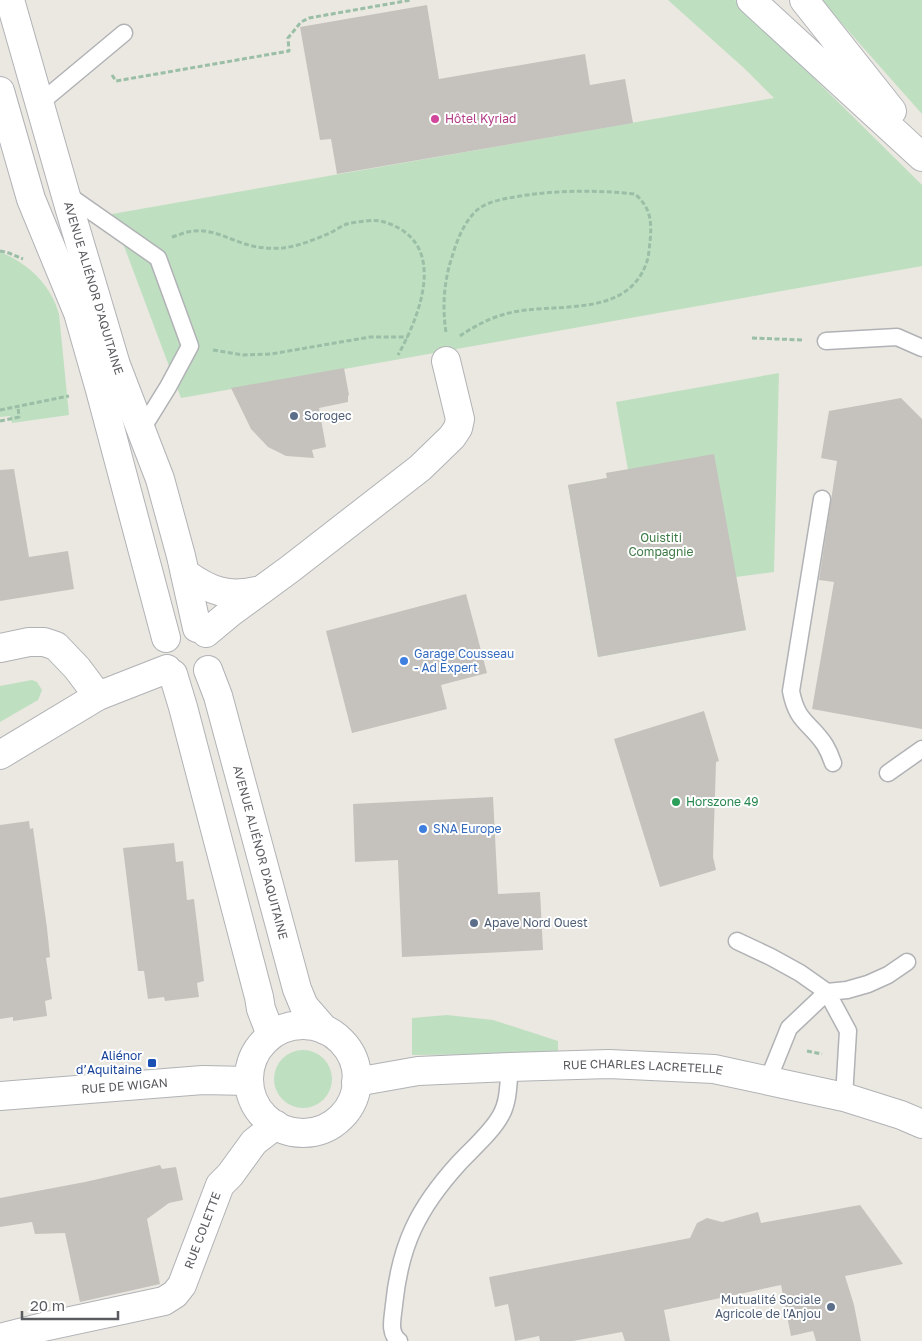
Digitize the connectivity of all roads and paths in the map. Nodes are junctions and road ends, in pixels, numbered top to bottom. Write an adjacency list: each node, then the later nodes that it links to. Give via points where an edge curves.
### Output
1 (10, 0): 8 (street, AVENUE ALIÉNOR D'AQUITAINE)
2 (411, 0): 6 (path, via 309,18 288,38 289,51 116,81 101,68)
3 (751, 0): 10 (street)
4 (804, 0): 9 (street)
5 (124, 33): 6 (lane)
6 (87, 64): 8 (lane)
7 (0, 91): 29 (street, AVENUE ALIÉNOR D'AQUITAINE, via 31,199 78,312)
8 (40, 102): 11 (street, AVENUE ALIÉNOR D'AQUITAINE)
9 (922, 150)
10 (922, 157)
11 (65, 192): 12 (lane); 24 (street, AVENUE ALIÉNOR D'AQUITAINE, via 116,365)
12 (143, 247): 13 (path, via 194,230 210,232 246,245 283,248 303,244 347,224 384,221 396,226 417,244 422,261 424,285 420,307); 16 (lane, via 158,258)
13 (408, 337): 16 (path, via 370,337 288,352 244,355); 19 (path)
14 (752, 338): 15 (path)
15 (826, 341): 17 (lane, via 896,337)
16 (190, 346): 24 (lane)
17 (922, 348)
18 (447, 353): 18 (path, via 444,299 447,272 461,232 478,210 500,199 582,190 635,194 646,205 652,224 647,262 635,284 626,292 613,300 598,303 491,318 468,330); 27 (street, via 460,419 452,437 398,486)
19 (398, 355)
20 (69, 396): 21 (path)
21 (18, 407): 22 (path); 23 (path, via 19,417)
22 (0, 410)
23 (0, 421)
24 (142, 428): 26 (street, AVENUE ALIÉNOR D'AQUITAINE, via 160,479)
25 (822, 499): 36 (lane, via 791,691 799,714 825,745)
26 (185, 573): 27 (street, via 224,593); 28 (street, AVENUE ALIÉNOR D'AQUITAINE)
27 (261, 590): 28 (street)
28 (201, 631): 29 (street, via 180,627); 31 (street, AVENUE ALIÉNOR D'AQUITAINE, via 212,643 214,651)
29 (166, 638): 32 (street, AVENUE ALIÉNOR D'AQUITAINE, via 161,654)
30 (0, 648): 33 (street, via 29,642 56,646)
31 (208, 670): 32 (street, via 191,678 180,678); 41 (street, AVENUE ALIÉNOR D'AQUITAINE, via 218,696 297,989 304,1006)
32 (170, 672): 33 (street); 42 (street, AVENUE ALIÉNOR D'AQUITAINE, via 186,717 261,1009)
33 (98, 696): 35 (street)
34 (922, 749): 37 (lane)
35 (0, 755)
36 (833, 763)
37 (888, 773)
38 (737, 941): 40 (lane, via 800,973)
39 (907, 962): 40 (lane, via 868,984)
40 (827, 992): 46 (lane, via 789,1028); 50 (lane, via 848,1031)
41 (325, 1030): 42 (street, AVENUE ALIÉNOR D'AQUITAINE, via 298,1025); 48 (street, AVENUE ALIÉNOR D'AQUITAINE, via 336,1036 349,1051 356,1069)
42 (271, 1035): 47 (street, AVENUE ALIÉNOR D'AQUITAINE, via 255,1055)
43 (807, 1052): 44 (path)
44 (825, 1055)
45 (510, 1067): 46 (street, RUE CHARLES LACRETELLE, via 609,1064 695,1068); 48 (street, RUE CHARLES LACRETELLE, via 418,1071); 55 (lane, via 502,1113 445,1179 425,1206 407,1241 397,1280 392,1329)
46 (768, 1080): 50 (street, RUE CHARLES LACRETELLE)
47 (249, 1081): 49 (street, RUE DE WIGAN, via 203,1080); 52 (street, AVENUE ALIÉNOR D'AQUITAINE, via 255,1104)
48 (356, 1082): 52 (street, AVENUE ALIÉNOR D'AQUITAINE, via 349,1106 338,1120 328,1126 316,1131 298,1132)
49 (0, 1096)
50 (844, 1097): 51 (street, RUE CHARLES LACRETELLE)
51 (922, 1124)
52 (276, 1125): 53 (street, RUE COLETTE, via 254,1142 220,1185 182,1285 175,1294 164,1301)
53 (41, 1334): 54 (street, RUE COLETTE)
54 (0, 1338)
55 (398, 1341)

